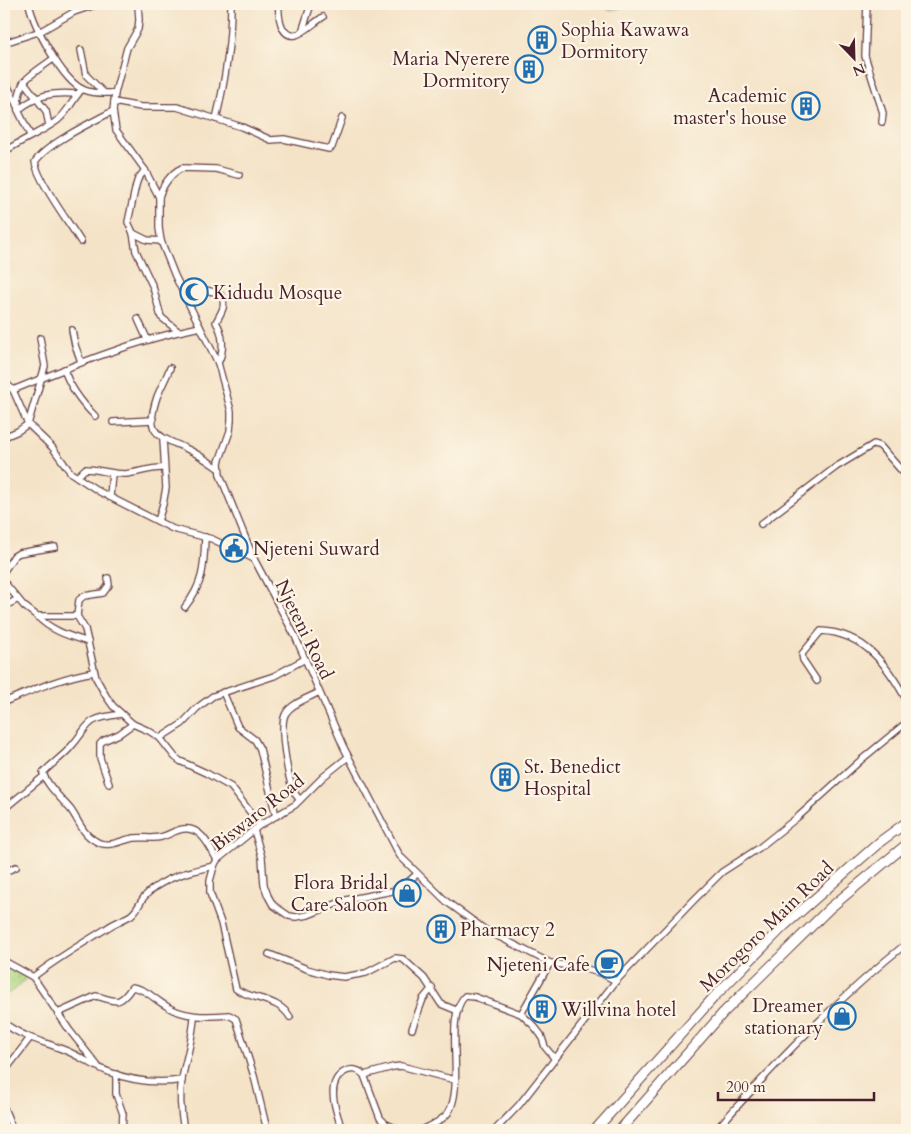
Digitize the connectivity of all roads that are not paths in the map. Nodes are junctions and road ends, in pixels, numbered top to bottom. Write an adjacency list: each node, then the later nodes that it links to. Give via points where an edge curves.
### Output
1 (30, 4): 9 (street)
2 (98, 4): 9 (street, via 74,12)
3 (138, 4): 18 (street, via 138,29 127,48)
4 (231, 4): 24 (street, via 229,46)
5 (279, 4): 10 (street, via 286,32 296,35)
6 (867, 4): 25 (street, via 865,56 883,113)
7 (309, 5): 10 (street)
8 (323, 17): 10 (street)
9 (41, 31): 11 (street); 13 (street)
10 (302, 32)
11 (4, 43)
12 (82, 50): 17 (street, via 86,75)
13 (53, 59): 15 (street); 16 (street)
14 (4, 78): 21 (street)
15 (24, 82): 19 (street); 21 (street)
16 (80, 92): 17 (street); 19 (street, via 57,93); 26 (street, via 64,114)
17 (104, 93): 18 (street)
18 (115, 94): 20 (street)
19 (36, 99): 21 (street); 26 (street, via 46,111)
20 (114, 102): 22 (street); 24 (street, via 141,107 176,107)
21 (17, 108): 27 (street)
22 (113, 111): 29 (street, via 116,130); 34 (street, via 60,141 35,162 46,187)
23 (342, 118): 24 (street, via 329,150 291,140 271,140)
24 (216, 119)
25 (882, 122)
26 (49, 125): 27 (street)
27 (30, 135): 28 (street)
28 (4, 152)
29 (145, 170): 31 (street); 32 (street, via 136,185 129,220)
30 (239, 175): 31 (street, via 216,169 182,168 167,182)
31 (159, 197): 33 (street)
32 (133, 233): 33 (street, via 147,240); 39 (street, via 136,251 153,287 159,313)
33 (161, 241): 37 (street)
34 (81, 242)
35 (205, 290): 43 (street, via 219,293 224,306 216,322 223,339)
36 (138, 319): 41 (street)
37 (200, 327): 39 (street); 43 (street)
38 (72, 330): 42 (street)
39 (178, 331): 41 (street)
40 (40, 338): 46 (street, via 45,362)
41 (147, 340): 42 (street)
42 (81, 362): 45 (street)
43 (218, 363): 56 (street, via 231,411 230,431)
44 (170, 368): 50 (street, via 157,398)
45 (64, 369): 46 (street); 49 (street, via 73,390)
46 (42, 378): 48 (street); 52 (street)
47 (4, 381): 48 (street)
48 (13, 390): 52 (street)
49 (94, 416)
50 (153, 420): 51 (street); 54 (street, via 155,432)
51 (113, 422)
52 (28, 424): 53 (street); 58 (street)
53 (4, 437)
54 (163, 439): 55 (street); 56 (street, via 192,451)
55 (164, 468): 57 (street); 61 (street, via 166,488)
56 (218, 468): 65 (street, Njeteni Road)
57 (112, 473): 58 (street, via 85,469); 60 (street)
58 (77, 477): 60 (street)
59 (907, 477): 62 (street, via 880,446 874,444 836,467)
60 (110, 497): 61 (street)
61 (158, 521): 63 (street, via 183,533)
62 (761, 524)
63 (205, 537): 65 (street); 71 (street, via 205,561 200,582)
64 (55, 547): 66 (street, via 19,553)
65 (254, 559): 75 (street, Njeteni Road)
66 (4, 571)
67 (108, 578): 73 (street, via 109,585 103,593 79,600)
68 (4, 582): 69 (street)
69 (18, 598): 70 (street); 72 (street)
70 (4, 607)
71 (185, 607)
72 (37, 616): 73 (street); 74 (street, via 55,630)
73 (77, 616): 74 (street)
74 (88, 642): 76 (street)
75 (305, 660): 78 (street, via 274,676); 79 (street, Njeteni Road)
76 (94, 672): 81 (street, via 75,675); 82 (street, via 106,696)
77 (817, 681): 80 (street, via 802,654 821,632 833,632 873,652 895,678)
78 (223, 692): 85 (street, via 212,696 182,724); 91 (street, via 238,727 255,740 260,749)
79 (319, 692): 86 (street, Njeteni Road); 89 (street, via 291,708 283,718 282,732 290,778)
80 (907, 701)
81 (4, 702)
82 (121, 714): 84 (street); 87 (street, via 87,724 70,748 43,773)
83 (907, 722): 105 (street, via 799,816 722,872)
84 (133, 724): 85 (street); 88 (street, via 100,744 100,758)
85 (160, 738): 93 (street, via 180,761 230,788)
86 (348, 757): 89 (street, Biswaro Road); 99 (street, Njeteni Road, via 391,842)
87 (44, 776): 90 (street); 96 (street, via 93,840 110,845 132,838 162,837 191,828 203,838)
88 (109, 784)
89 (300, 800): 91 (street, Biswaro Road)
90 (4, 809)
91 (276, 816): 93 (street, Biswaro Road)
92 (907, 822): 131 (highway, Morogoro Main Road, via 881,841 779,932 714,996)
93 (260, 825): 94 (street, Biswaro Road)
94 (254, 830): 96 (street, Biswaro Road); 99 (street, via 268,896 273,905 288,916 308,915 346,900 392,891 401,888)
95 (907, 844): 132 (highway, Morogoro Main Road, via 830,908 729,1008)
96 (216, 863): 104 (street, via 154,887 132,914); 111 (street, Biswaro Road, via 210,893 221,923 236,989 265,1000)
97 (16, 867): 98 (street)
98 (4, 872)
99 (417, 874): 103 (street, Njeteni Road, via 447,902 484,928)
100 (907, 943): 133 (street, via 810,1028)
101 (268, 954): 106 (street, via 307,969 344,977 366,973 399,958 408,962)
102 (4, 961): 104 (street)
103 (550, 963): 105 (street, Njeteni Road, via 590,970); 109 (street)
104 (33, 977): 108 (street)
105 (616, 981): 115 (street)
106 (432, 988): 107 (street, via 441,1004); 113 (street, via 423,999)
107 (458, 1011): 109 (street, via 462,998 468,995); 121 (street)
108 (58, 1014): 110 (street, via 96,996 110,1001 122,999 132,987); 116 (street)
109 (521, 1014): 115 (street, via 541,1035)
110 (194, 1017): 120 (street); 126 (street, via 229,1015 236,1019)
111 (290, 1017)
112 (4, 1023): 114 (street)
113 (412, 1029)
114 (30, 1038): 116 (street); 117 (street)
115 (555, 1060): 130 (street)
116 (99, 1067): 118 (street)
117 (4, 1072)
118 (116, 1074): 120 (street, via 165,1083); 124 (street, via 116,1094 123,1114)
119 (364, 1075): 121 (street, via 401,1066); 127 (street, via 354,1069 347,1071 339,1076 334,1086 334,1104); 128 (street, via 380,1118)
120 (182, 1080): 125 (street)
121 (455, 1080): 129 (street, via 448,1112)
122 (4, 1108): 123 (street)
123 (13, 1130)
124 (122, 1130)
125 (184, 1130)
126 (267, 1130)
127 (342, 1130)
128 (399, 1130)
129 (422, 1130)
130 (495, 1130)
131 (595, 1130)
132 (620, 1130)
133 (716, 1130)

